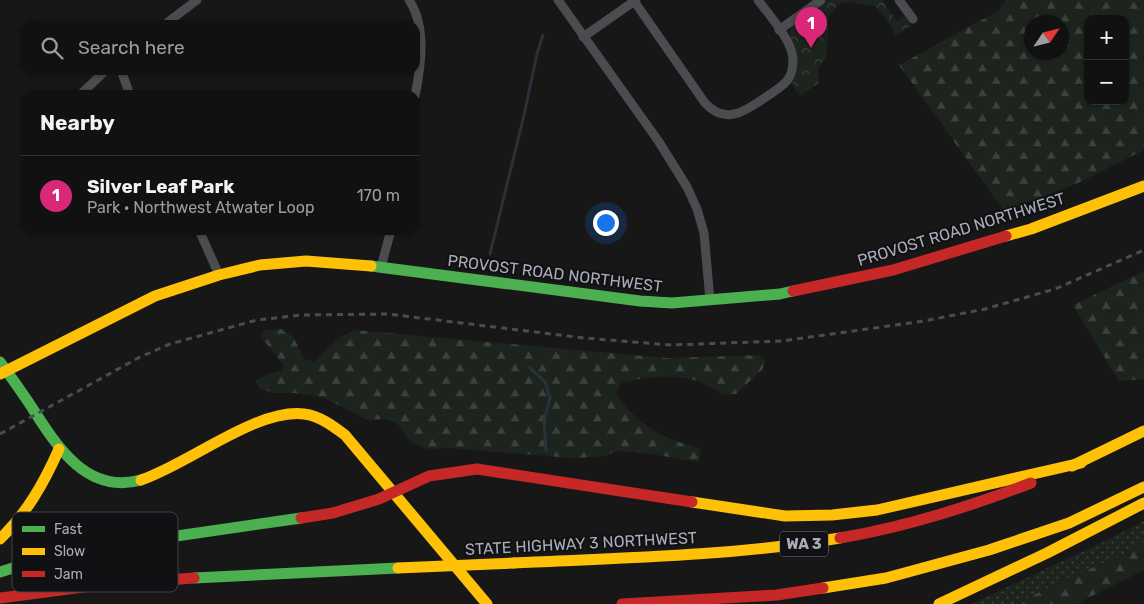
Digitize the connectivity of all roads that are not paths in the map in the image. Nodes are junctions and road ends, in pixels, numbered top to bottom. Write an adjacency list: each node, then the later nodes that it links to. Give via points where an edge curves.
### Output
1 (197, 0): 9 (street)
2 (409, 0): 10 (street)
3 (558, 0): 13 (street)
4 (758, 0): 12 (street)
5 (821, 0): 12 (street)
6 (900, 0): 8 (street)
7 (635, 1): 12 (street, via 706,103 720,114 746,111 789,78 793,57); 13 (street)
8 (913, 19)
9 (171, 20)
10 (418, 20)
11 (420, 29): 14 (street)
12 (779, 30)
13 (584, 37): 26 (street, via 688,187 704,233)
14 (420, 58)
15 (101, 75): 18 (street)
16 (123, 75): 19 (street)
17 (418, 75): 20 (street)
18 (85, 90)
19 (128, 90)
20 (416, 90)
21 (1144, 186): 26 (main road, PROVOST ROAD NORTHWEST, via 1031,229 893,270 780,294)
22 (202, 235): 25 (street)
23 (390, 235): 24 (street)
24 (381, 267): 25 (main road, PROVOST ROAD NORTHWEST, via 306,261 260,265); 26 (main road, PROVOST ROAD NORTHWEST, via 609,298 672,303)
25 (219, 276): 27 (main road, PROVOST ROAD NORTHWEST, via 155,296)
26 (710, 300)
27 (2, 368): 29 (main road)
28 (1144, 430): 30 (main road, STATE HIGHWAY 3 NORTHWEST / WA 3)
29 (59, 449): 32 (main road, via 93,475 133,482 155,475 264,420 297,413 315,416 336,427); 34 (main road, via 48,476)
30 (1081, 463): 32 (main road, via 877,510 832,515 759,513 477,469 429,476); 40 (main road, STATE HIGHWAY 3 NORTHWEST / WA 3, bridge, via 1004,494 925,519 844,537 760,548)
31 (1144, 487): 44 (main road, via 1069,523 989,550 886,578 777,595)
32 (394, 492): 36 (main road, via 362,506 333,513); 43 (main road)
33 (1144, 503): 45 (main road)
34 (25, 512)
35 (12, 529): 37 (main road)
36 (178, 536)
37 (0, 539)
38 (12, 568): 39 (main road)
39 (0, 572)
40 (178, 580)
41 (40, 592): 42 (main road, STATE HIGHWAY 3 NORTHWEST / WA 3, bridge)
42 (0, 598)
43 (487, 604)
44 (622, 604)
45 (939, 604)

